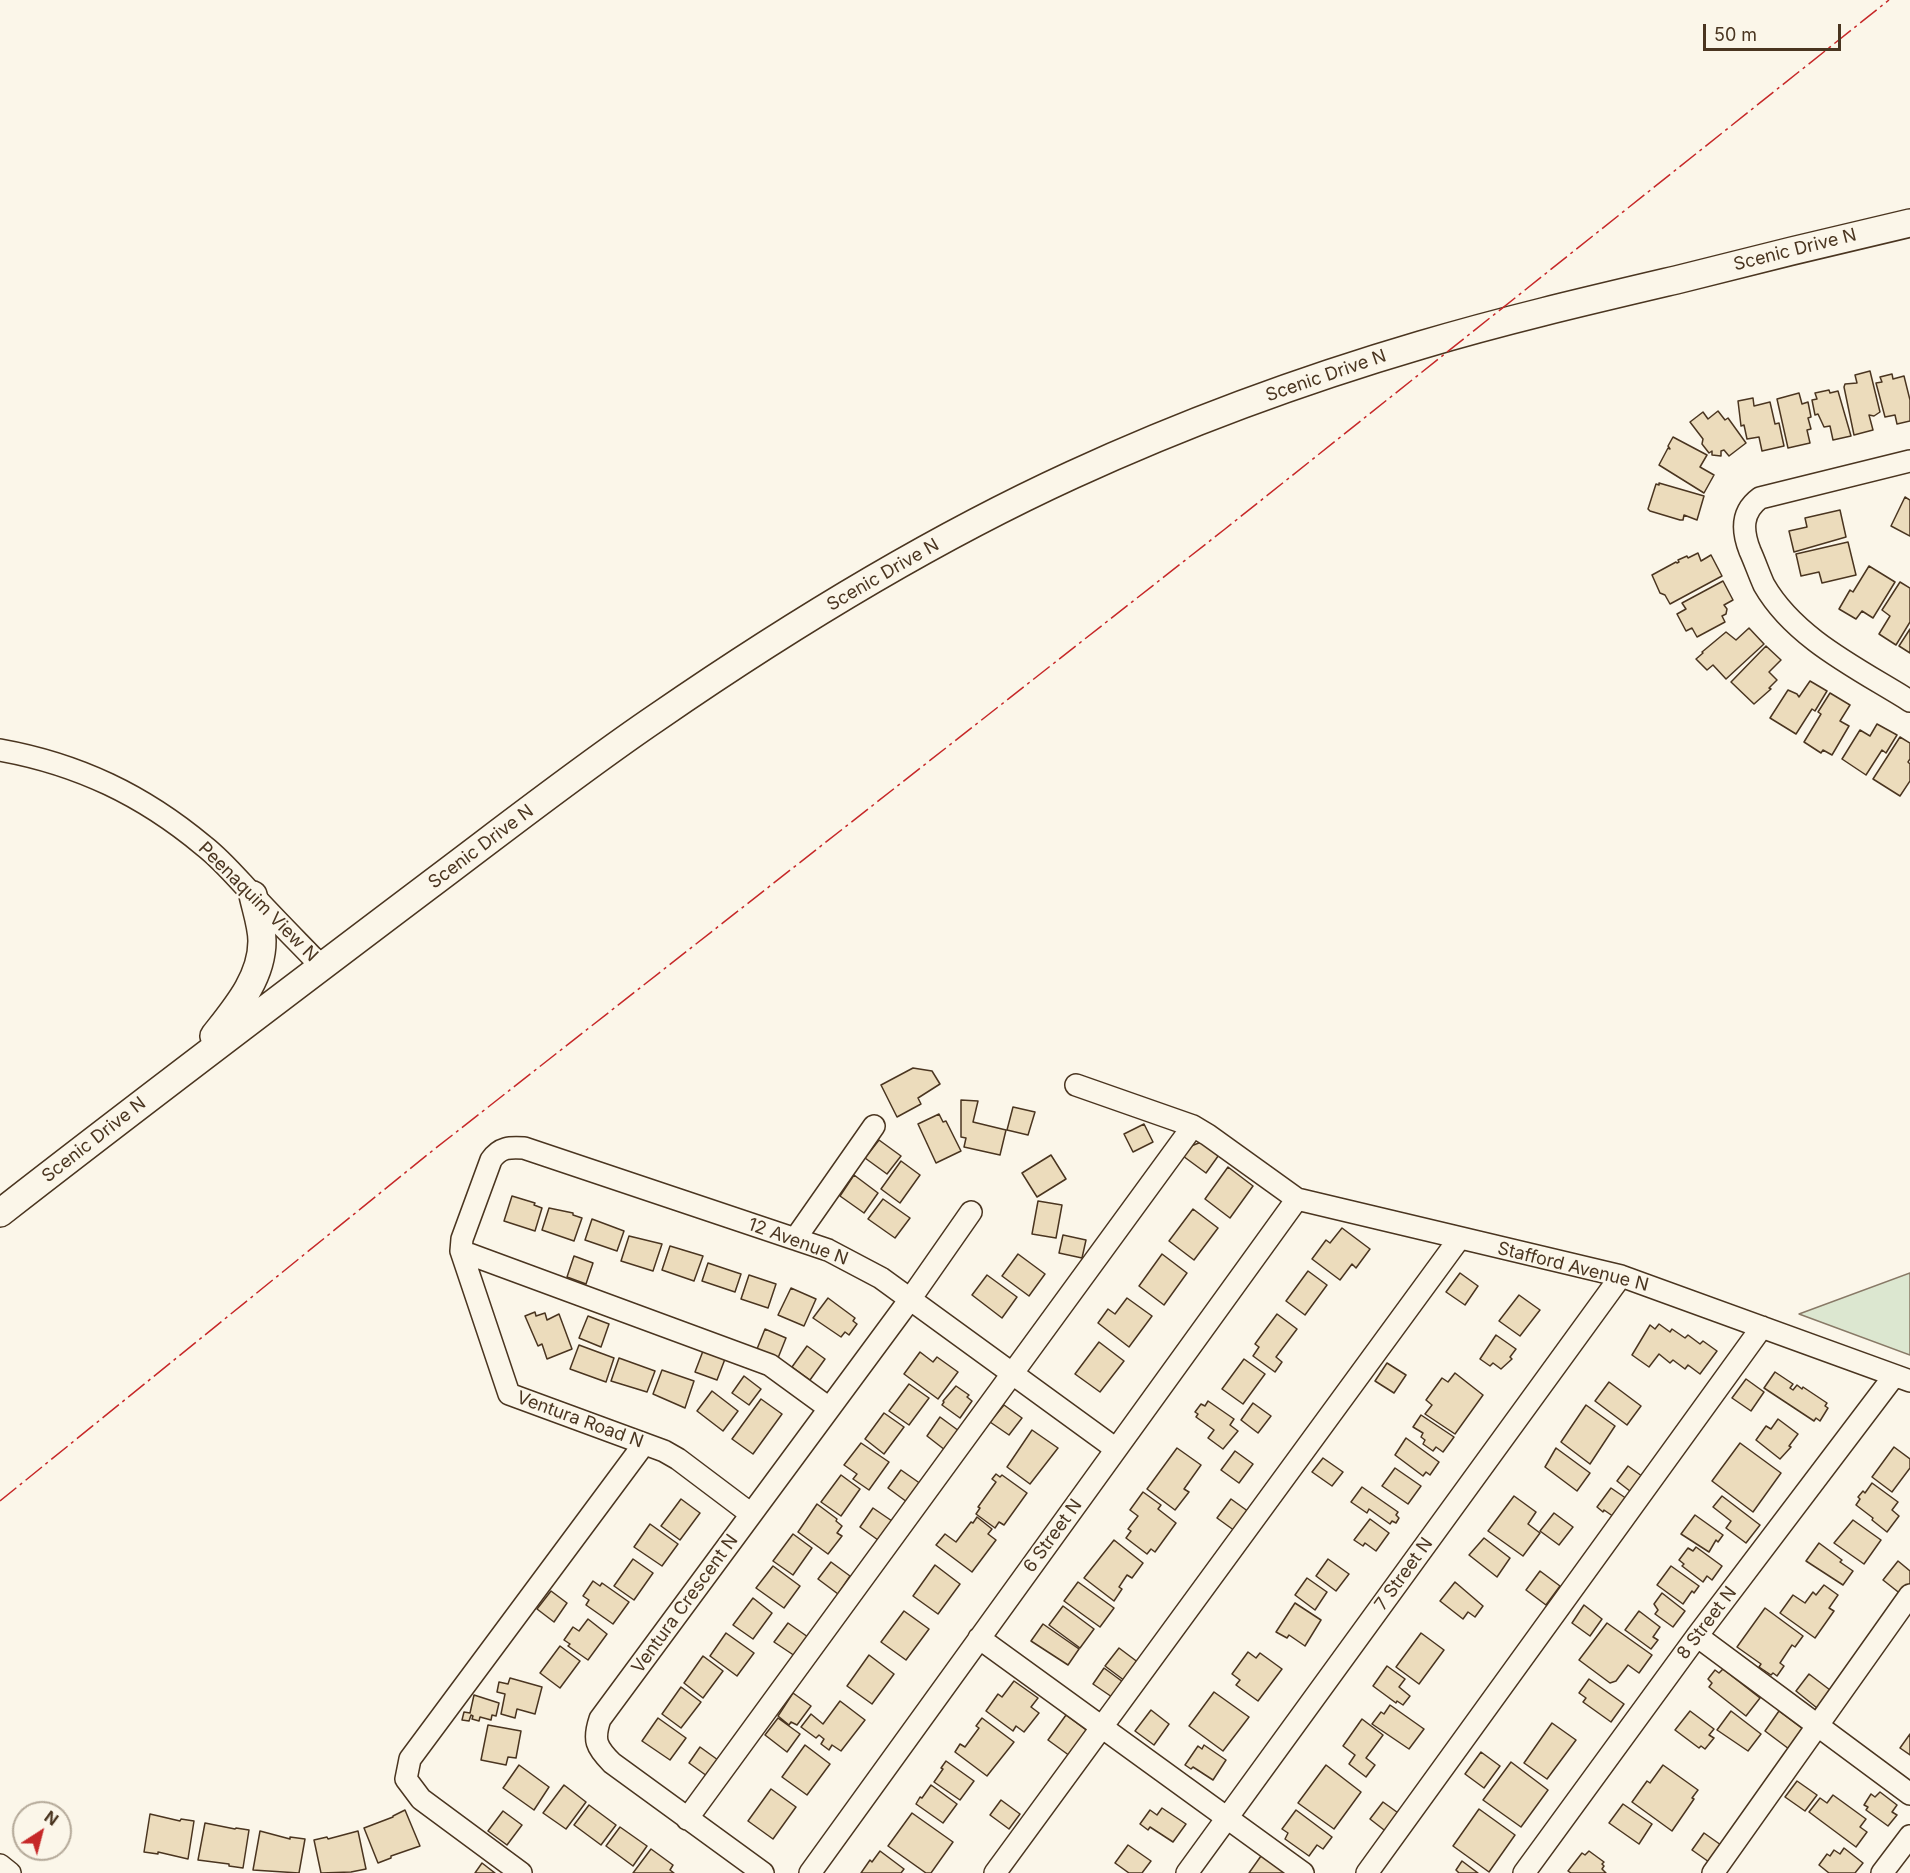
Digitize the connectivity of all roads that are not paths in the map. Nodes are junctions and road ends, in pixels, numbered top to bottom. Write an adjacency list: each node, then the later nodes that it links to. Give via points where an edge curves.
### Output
1 (1910, 223): 6 (main road, Scenic Drive N, via 1422,345 1230,409 1070,476 874,578 728,670 579,772)
2 (1910, 461): 3 (street, via 1760,498 1751,504 1743,529 1764,584 1797,625 1833,654)
3 (1910, 700)
4 (0, 750): 5 (street, Peenaquim View N, via 53,761 126,792 205,846)
5 (253, 895): 6 (street, Peenaquim View N); 7 (main road, via 262,940 255,975 237,1006)
6 (322, 967): 7 (main road, Scenic Drive N)
7 (193, 1063): 13 (main road, Scenic Drive N)
8 (1076, 1085): 10 (street)
9 (874, 1126): 14 (street)
10 (1192, 1126): 11 (street); 20 (street)
11 (1297, 1199): 15 (street, Stafford Avenue N); 24 (street, 6 Street N)
12 (971, 1212): 18 (street, Ventura Crescent N)
13 (0, 1213)
14 (795, 1239): 16 (street, 12 Avenue N, via 524,1148 504,1148 491,1160); 18 (street, 12 Avenue N, via 856,1263)
15 (1459, 1239): 17 (street, Stafford Avenue N); 30 (street)
16 (461, 1251): 22 (street, via 770,1365); 23 (street, Ventura Road N, via 509,1394)
17 (1621, 1276): 19 (street, Stafford Avenue N); 33 (street, 7 Street N)
18 (911, 1298): 20 (street, 12 Avenue N); 22 (street, Ventura Crescent N)
19 (1762, 1327): 21 (street, Stafford Avenue N); 43 (street)
20 (1013, 1372): 24 (street, 12 Avenue N); 32 (street)
21 (1902, 1378): 27 (street, 8 Street N)
22 (829, 1408): 25 (street, Ventura Crescent N)
23 (644, 1444): 25 (street, Ventura Road N, via 678,1459); 37 (street, via 410,1759 406,1779 421,1799)
24 (1116, 1449): 28 (street, 6 Street N)
25 (751, 1514): 32 (street, Ventura Crescent N, via 600,1719 596,1730 601,1752 612,1763)
26 (1910, 1595): 29 (street)
27 (1697, 1636): 29 (street); 44 (street, 8 Street N)
28 (979, 1638): 30 (street); 39 (street, 6 Street N)
29 (1818, 1726): 31 (street); 45 (street)
30 (1102, 1728): 33 (street); 40 (street)
31 (1910, 1794)
32 (687, 1818): 38 (street, Ventura Crescent N)
33 (1227, 1818): 41 (street, 7 Street N); 42 (street)
34 (1910, 1836): 46 (street)
35 (0, 1865): 36 (street)
36 (9, 1873)
37 (521, 1873)
38 (763, 1873)
39 (810, 1873)
40 (995, 1873)
41 (1186, 1873)
42 (1303, 1873)
43 (1367, 1873)
44 (1524, 1873)
45 (1713, 1873)
46 (1882, 1873)

